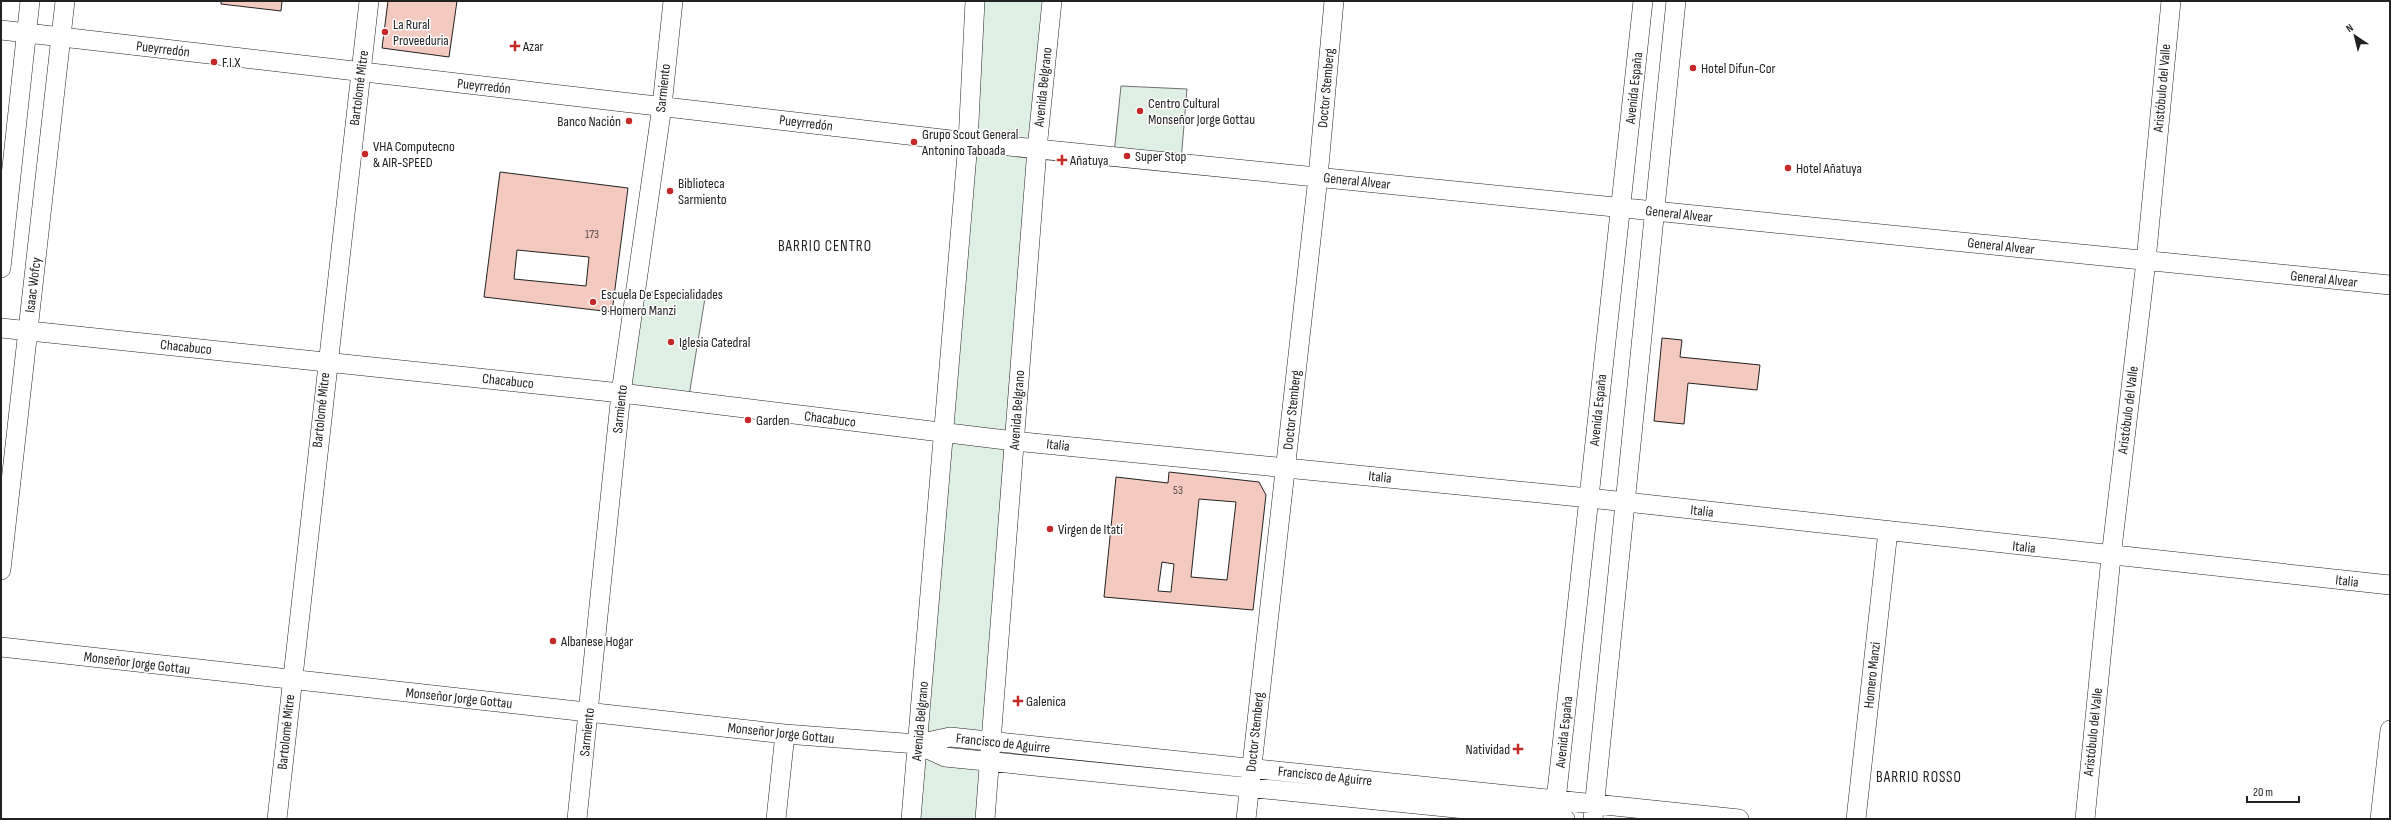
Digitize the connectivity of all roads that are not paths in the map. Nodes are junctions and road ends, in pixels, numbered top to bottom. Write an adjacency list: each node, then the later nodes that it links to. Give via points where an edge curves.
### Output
1 (30, 1): 12 (street)
2 (65, 1): 13 (street, Isaac Wofcy)
3 (369, 1): 14 (street, Bartolomé Mitre)
4 (673, 1): 15 (street, Sarmiento)
5 (976, 1): 16 (street, Avenida Belgrano)
6 (1052, 1): 17 (street, Avenida Belgrano)
7 (1334, 1): 18 (street, Doctor Stemberg)
8 (1643, 1): 19 (street, Avenida España)
9 (1676, 1): 20 (street)
10 (2170, 1): 21 (street, Aristóbulo del Valle)
11 (1, 30): 12 (street, Pueyrredón)
12 (27, 32): 13 (street, Pueyrredón); 22 (street)
13 (61, 36): 14 (street, Pueyrredón); 25 (street, Isaac Wofcy)
14 (360, 73): 15 (street, Pueyrredón); 26 (street, Bartolomé Mitre)
15 (662, 106): 16 (street, Pueyrredón); 27 (street, Sarmiento)
16 (968, 142): 17 (street, General Alvear); 28 (street, Avenida Belgrano)
17 (1037, 149): 18 (street, General Alvear); 29 (street, Avenida Belgrano)
18 (1318, 177): 19 (street, General Alvear); 30 (street, Doctor Stemberg)
19 (1620, 208): 20 (street, General Alvear); 31 (street, Avenida España)
20 (1654, 211): 21 (street, General Alvear); 32 (street)
21 (2146, 261): 23 (street, General Alvear); 34 (street, Aristóbulo del Valle)
22 (1, 268)
23 (2390, 285)
24 (1, 328): 25 (street, Chacabuco)
25 (28, 331): 26 (street, Chacabuco); 35 (street, Isaac Wofcy)
26 (327, 361): 27 (street, Chacabuco); 38 (street, Bartolomé Mitre)
27 (622, 393): 28 (street, Chacabuco); 39 (street, Sarmiento)
28 (944, 433): 29 (street, Chacabuco); 43 (street, Avenida Belgrano)
29 (1014, 441): 30 (street, Italia); 42 (street, Avenida Belgrano)
30 (1286, 467): 31 (street, Italia); 45 (street, Doctor Stemberg)
31 (1589, 498): 32 (street, Italia); 48 (street, Avenida España)
32 (1625, 503): 33 (street, Italia); 47 (street)
33 (1888, 531): 34 (street, Italia); 56 (street, Homero Manzi)
34 (2111, 556): 36 (street, Italia); 57 (street, Aristóbulo del Valle)
35 (1, 570)
36 (2390, 585)
37 (1, 647): 38 (street, Monseñor Jorge Gottau)
38 (292, 681): 39 (street, Monseñor Jorge Gottau); 49 (street, Bartolomé Mitre)
39 (589, 712): 41 (street, Monseñor Jorge Gottau); 50 (street, Sarmiento)
40 (2390, 730): 58 (street)
41 (786, 734): 43 (street, Monseñor Jorge Gottau); 51 (street)
42 (991, 741): 43 (street, Francisco de Aguirre, via 950,737); 44 (street, Avenida Belgrano); 45 (street, Francisco de Aguirre)
43 (918, 744): 44 (street, Francisco de Aguirre, via 945,757); 52 (street, Avenida Belgrano)
44 (990, 761): 46 (street, Francisco de Aguirre); 53 (street, Avenida Belgrano)
45 (1251, 768): 46 (street, Doctor Stemberg); 48 (street, Francisco de Aguirre)
46 (1249, 787): 48 (street, Francisco de Aguirre); 54 (street, Doctor Stemberg)
47 (1594, 811): 48 (street, Francisco de Aguirre); 55 (street, Francisco de Aguirre)
48 (1558, 814)
49 (277, 819)
50 (577, 819)
51 (776, 819)
52 (911, 819)
53 (985, 819)
54 (1246, 819)
55 (1739, 819)
56 (1856, 819)
57 (2085, 819)
58 (2380, 819)

